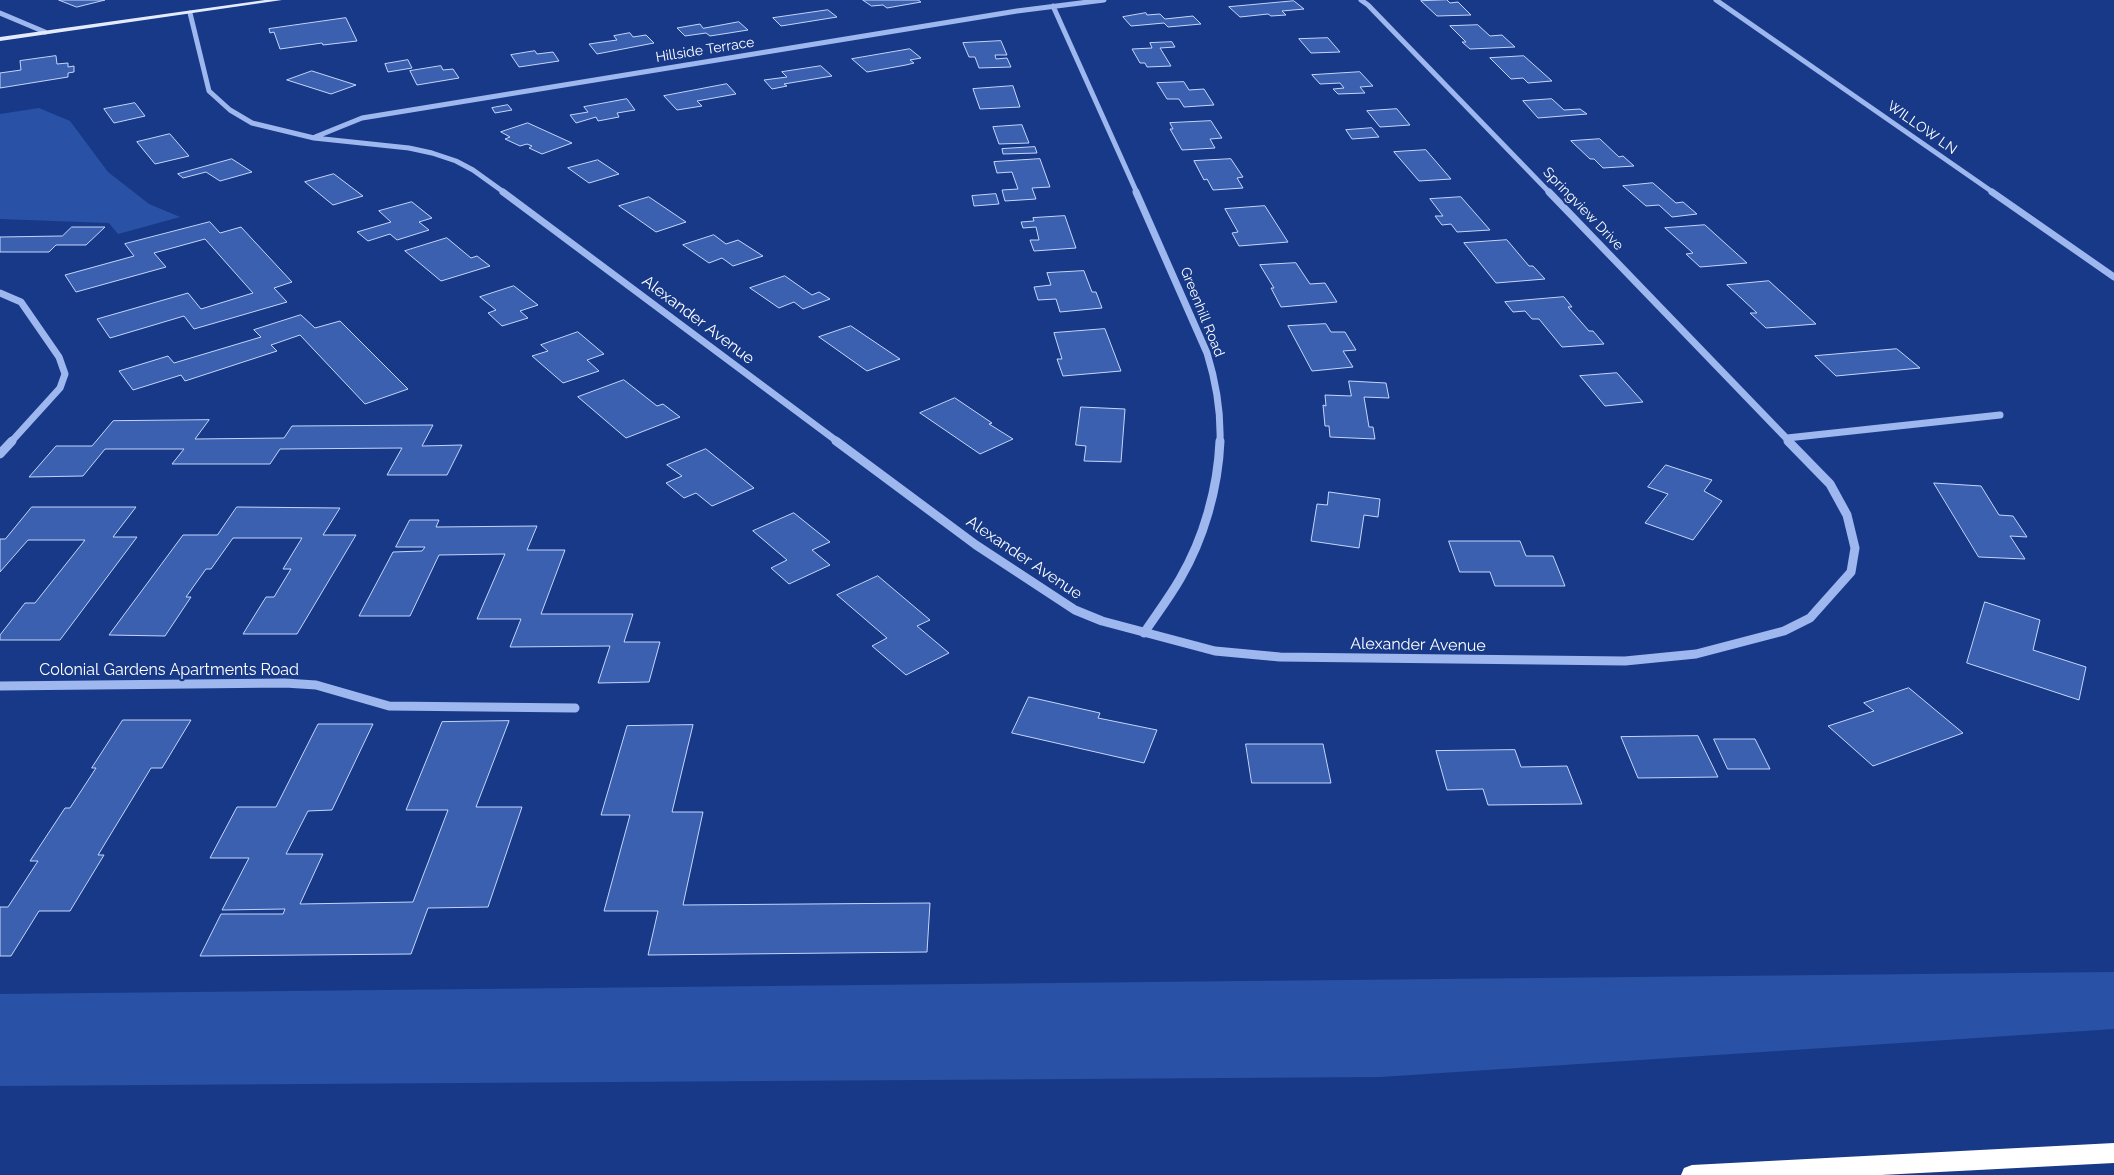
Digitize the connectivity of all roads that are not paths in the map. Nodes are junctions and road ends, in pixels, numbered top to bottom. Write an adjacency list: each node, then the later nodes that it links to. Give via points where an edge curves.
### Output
1 (279, 0): 7 (main road)
2 (1104, 0): 5 (street, Hillside Terrace)
3 (1361, 0): 14 (street, Springview Drive)
4 (1716, 0): 11 (street, WILLOW LN)
5 (1053, 6): 10 (street, Hillside Terrace, via 362,118); 17 (street, Greenhill Road, via 1201,337 1215,381 1220,423 1217,472 1204,525 1184,573)
6 (0, 13): 8 (street)
7 (190, 13): 8 (main road); 10 (street, Alexander Avenue, via 209,91 230,110 252,123)
8 (45, 32): 9 (main road)
9 (0, 38)
10 (314, 138): 17 (street, Alexander Avenue, via 409,148 456,161 473,170 976,545 1075,610)
11 (2114, 277)
12 (0, 293): 15 (street, via 22,302 59,357 65,374 60,388)
13 (2000, 416): 14 (street)
14 (1786, 438): 17 (street, Alexander Avenue, via 1830,484 1847,515 1855,548 1851,572 1846,578 1810,618 1784,631 1696,654 1625,661 1280,656 1215,651)
15 (4, 445): 16 (street)
16 (0, 454)
17 (1144, 633)
18 (0, 686): 19 (street, Colonial Gardens Apartments Road, via 286,683 316,685 389,706)
19 (574, 708)
20 (2114, 1154): 21 (highway)
21 (1692, 1175)

